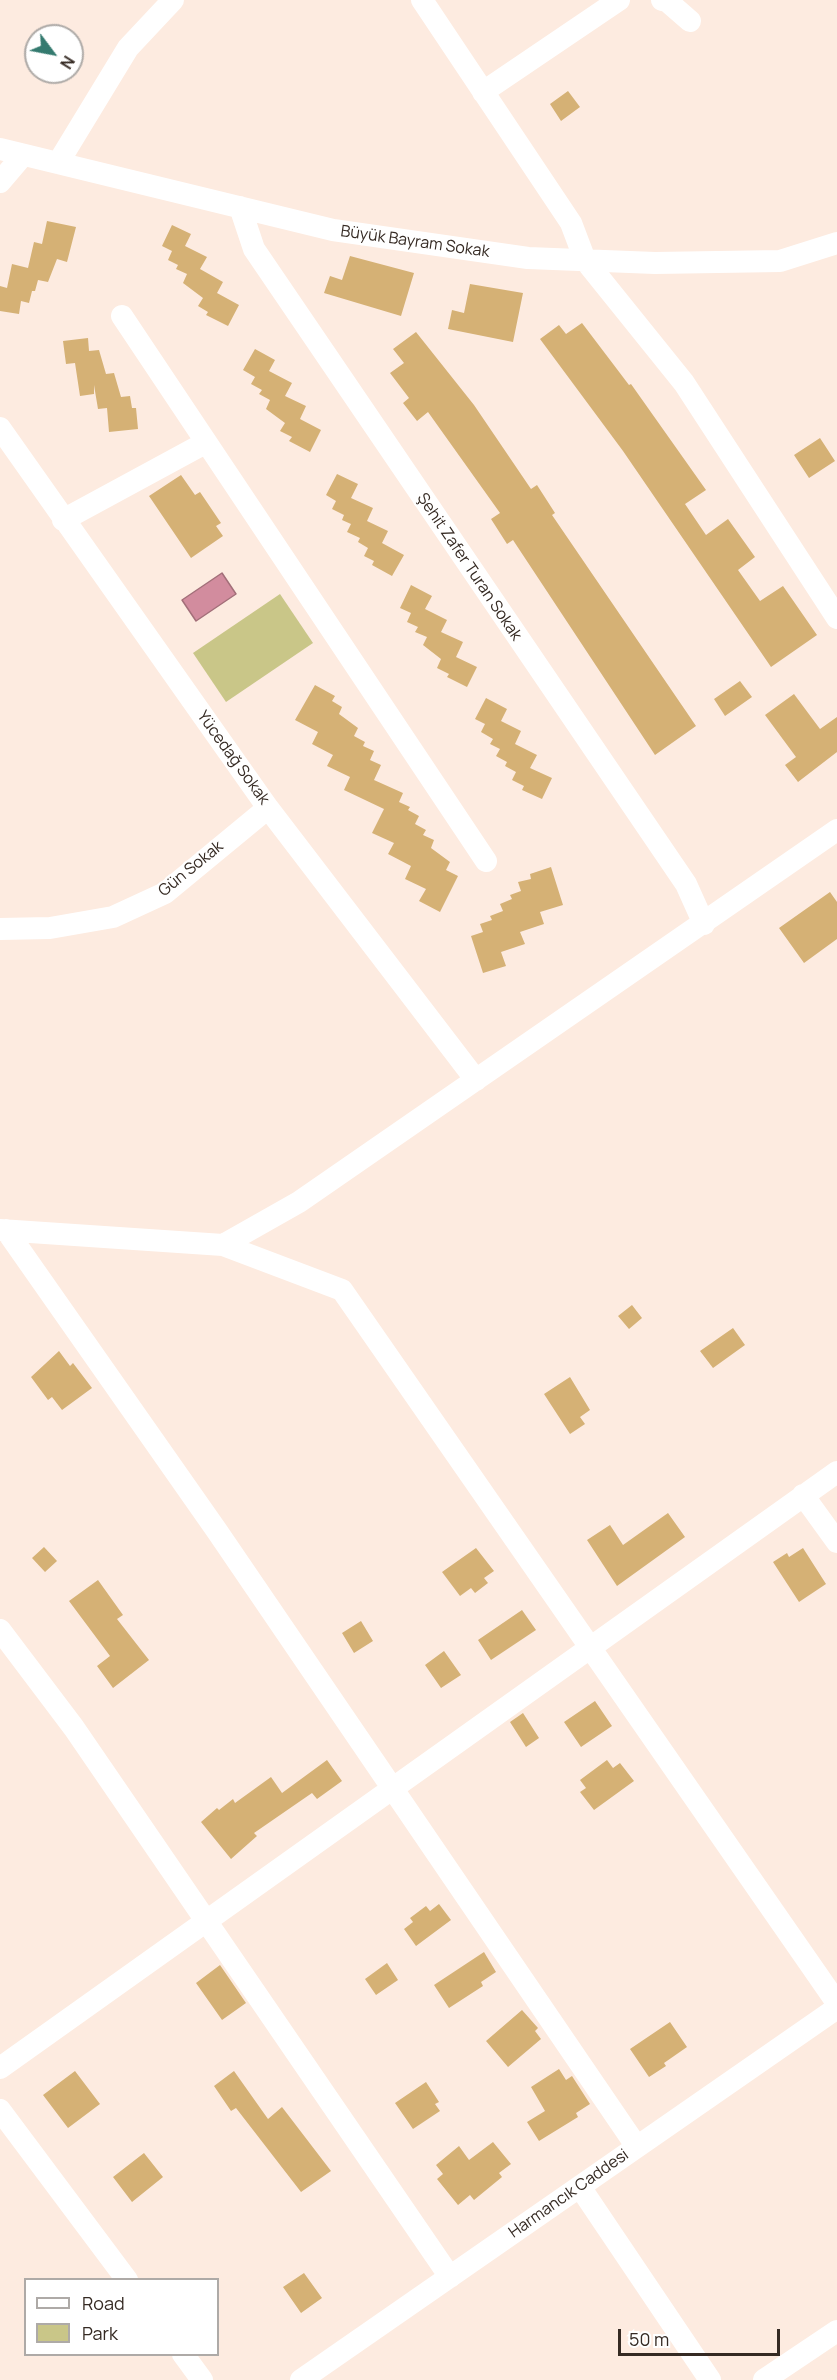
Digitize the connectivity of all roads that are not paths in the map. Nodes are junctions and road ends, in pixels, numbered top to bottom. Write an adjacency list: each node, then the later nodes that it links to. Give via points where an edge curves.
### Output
1 (173, 0): 9 (street, via 128,48)
2 (422, 0): 6 (street)
3 (619, 0): 6 (street)
4 (662, 0): 5 (street)
5 (690, 21)
6 (483, 92): 13 (street, via 571,223)
7 (0, 149): 8 (street, Büyük Bayram Sokak)
8 (23, 155): 9 (street, Büyük Bayram Sokak); 10 (street)
9 (58, 163): 11 (street, Büyük Bayram Sokak)
10 (0, 182)
11 (240, 207): 13 (street, Büyük Bayram Sokak, via 333,230 528,258); 22 (street, Şehit Zafer Turan Sokak, via 254,249 686,884)
12 (837, 243): 13 (street, Büyük Bayram Sokak, via 780,261)
13 (585, 260): 18 (street, via 684,382)
14 (122, 316): 16 (street)
15 (0, 428): 17 (street, Yücedağ Sokak)
16 (205, 443): 17 (street); 21 (street)
17 (63, 520): 19 (street, Yücedağ Sokak)
18 (837, 618)
19 (268, 808): 23 (street, Gün Sokak, via 165,893 113,917 50,928); 24 (street, Yücedağ Sokak)
20 (837, 830): 22 (street)
21 (486, 861)
22 (704, 924): 24 (street)
23 (0, 929)
24 (476, 1080): 26 (street, via 299,1202)
25 (3, 1230): 26 (street); 32 (street, via 218,1531)
26 (223, 1245): 31 (street, via 342,1290)
27 (837, 1472): 28 (street)
28 (803, 1495): 29 (street); 31 (street)
29 (837, 1542)
30 (0, 1630): 33 (street, via 74,1728)
31 (588, 1647): 32 (street); 34 (street)
32 (393, 1789): 33 (street); 38 (street)
33 (208, 1921): 36 (street); 40 (street)
34 (837, 2003)
35 (837, 2008): 38 (street, Harmancık Caddesi)
36 (0, 2068)
37 (0, 2110): 41 (street)
38 (637, 2146): 39 (street, Harmancık Caddesi)
39 (580, 2187): 40 (street, Harmancık Caddesi); 46 (street)
40 (450, 2277): 45 (street, Harmancık Caddesi)
41 (126, 2278)
42 (837, 2331): 47 (street)
43 (184, 2356): 44 (street)
44 (202, 2380)
45 (301, 2380)
46 (710, 2380)
47 (764, 2380)

